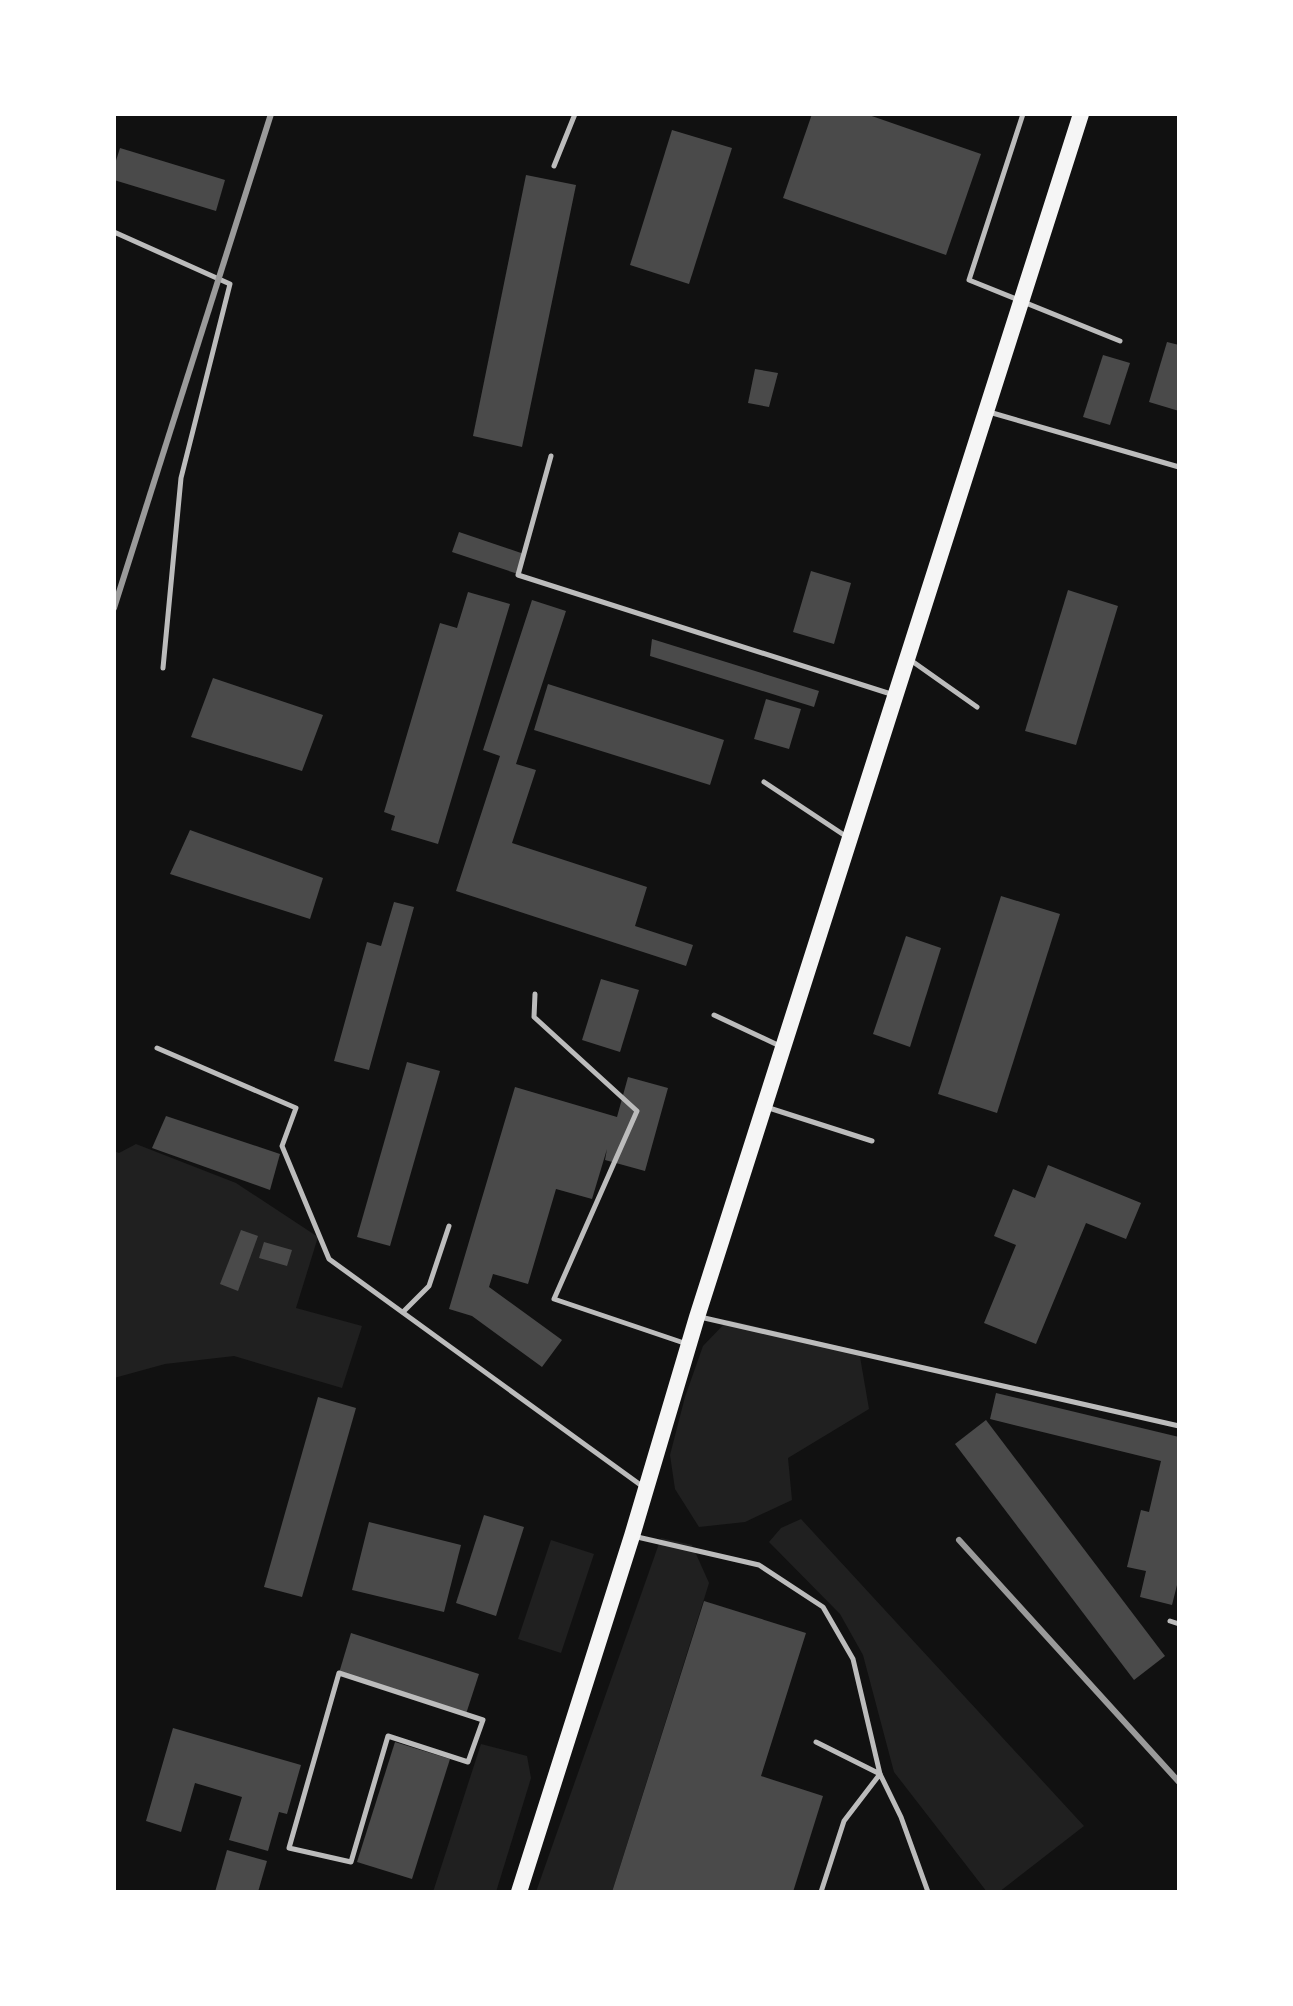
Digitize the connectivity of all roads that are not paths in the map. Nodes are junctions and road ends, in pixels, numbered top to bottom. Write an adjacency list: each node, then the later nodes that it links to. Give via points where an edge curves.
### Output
1 (575, 114): 4 (lane)
2 (1023, 114): 6 (lane, via 969,280)
3 (1081, 114): 6 (main road)
4 (554, 166)
5 (114, 232): 12 (lane, via 230,284 181,478)
6 (1022, 301): 7 (lane); 8 (main road)
7 (1120, 341)
8 (988, 412): 10 (lane); 11 (main road)
9 (551, 456): 13 (lane, via 518,575)
10 (1179, 467)
11 (909, 658): 13 (main road); 14 (lane)
12 (163, 668)
13 (897, 696): 16 (main road)
14 (977, 707)
15 (764, 782): 16 (lane)
16 (850, 840): 20 (main road)
17 (535, 994): 26 (lane, via 534,1017 637,1111 554,1299)
18 (714, 1015): 20 (lane)
19 (157, 1048): 24 (lane, via 296,1108 282,1146 329,1259)
20 (784, 1048): 21 (main road)
21 (765, 1106): 22 (lane); 25 (main road)
22 (872, 1141)
23 (449, 1226): 24 (lane, via 429,1286)
24 (403, 1312): 28 (lane)
25 (697, 1317): 26 (main road); 27 (lane)
26 (689, 1345): 28 (main road)
27 (1179, 1426)
28 (647, 1489): 29 (main road)
29 (632, 1536): 33 (lane, via 759,1565 823,1607 853,1659); 35 (main road)
30 (1170, 1621): 31 (lane)
31 (1179, 1624)
32 (816, 1742): 33 (lane)
33 (880, 1774): 36 (lane, via 844,1821); 37 (lane)
34 (351, 1862): 34 (lane, via 289,1848 339,1673 483,1720 468,1762 388,1736)
35 (519, 1892)
36 (821, 1892)
37 (928, 1892)

